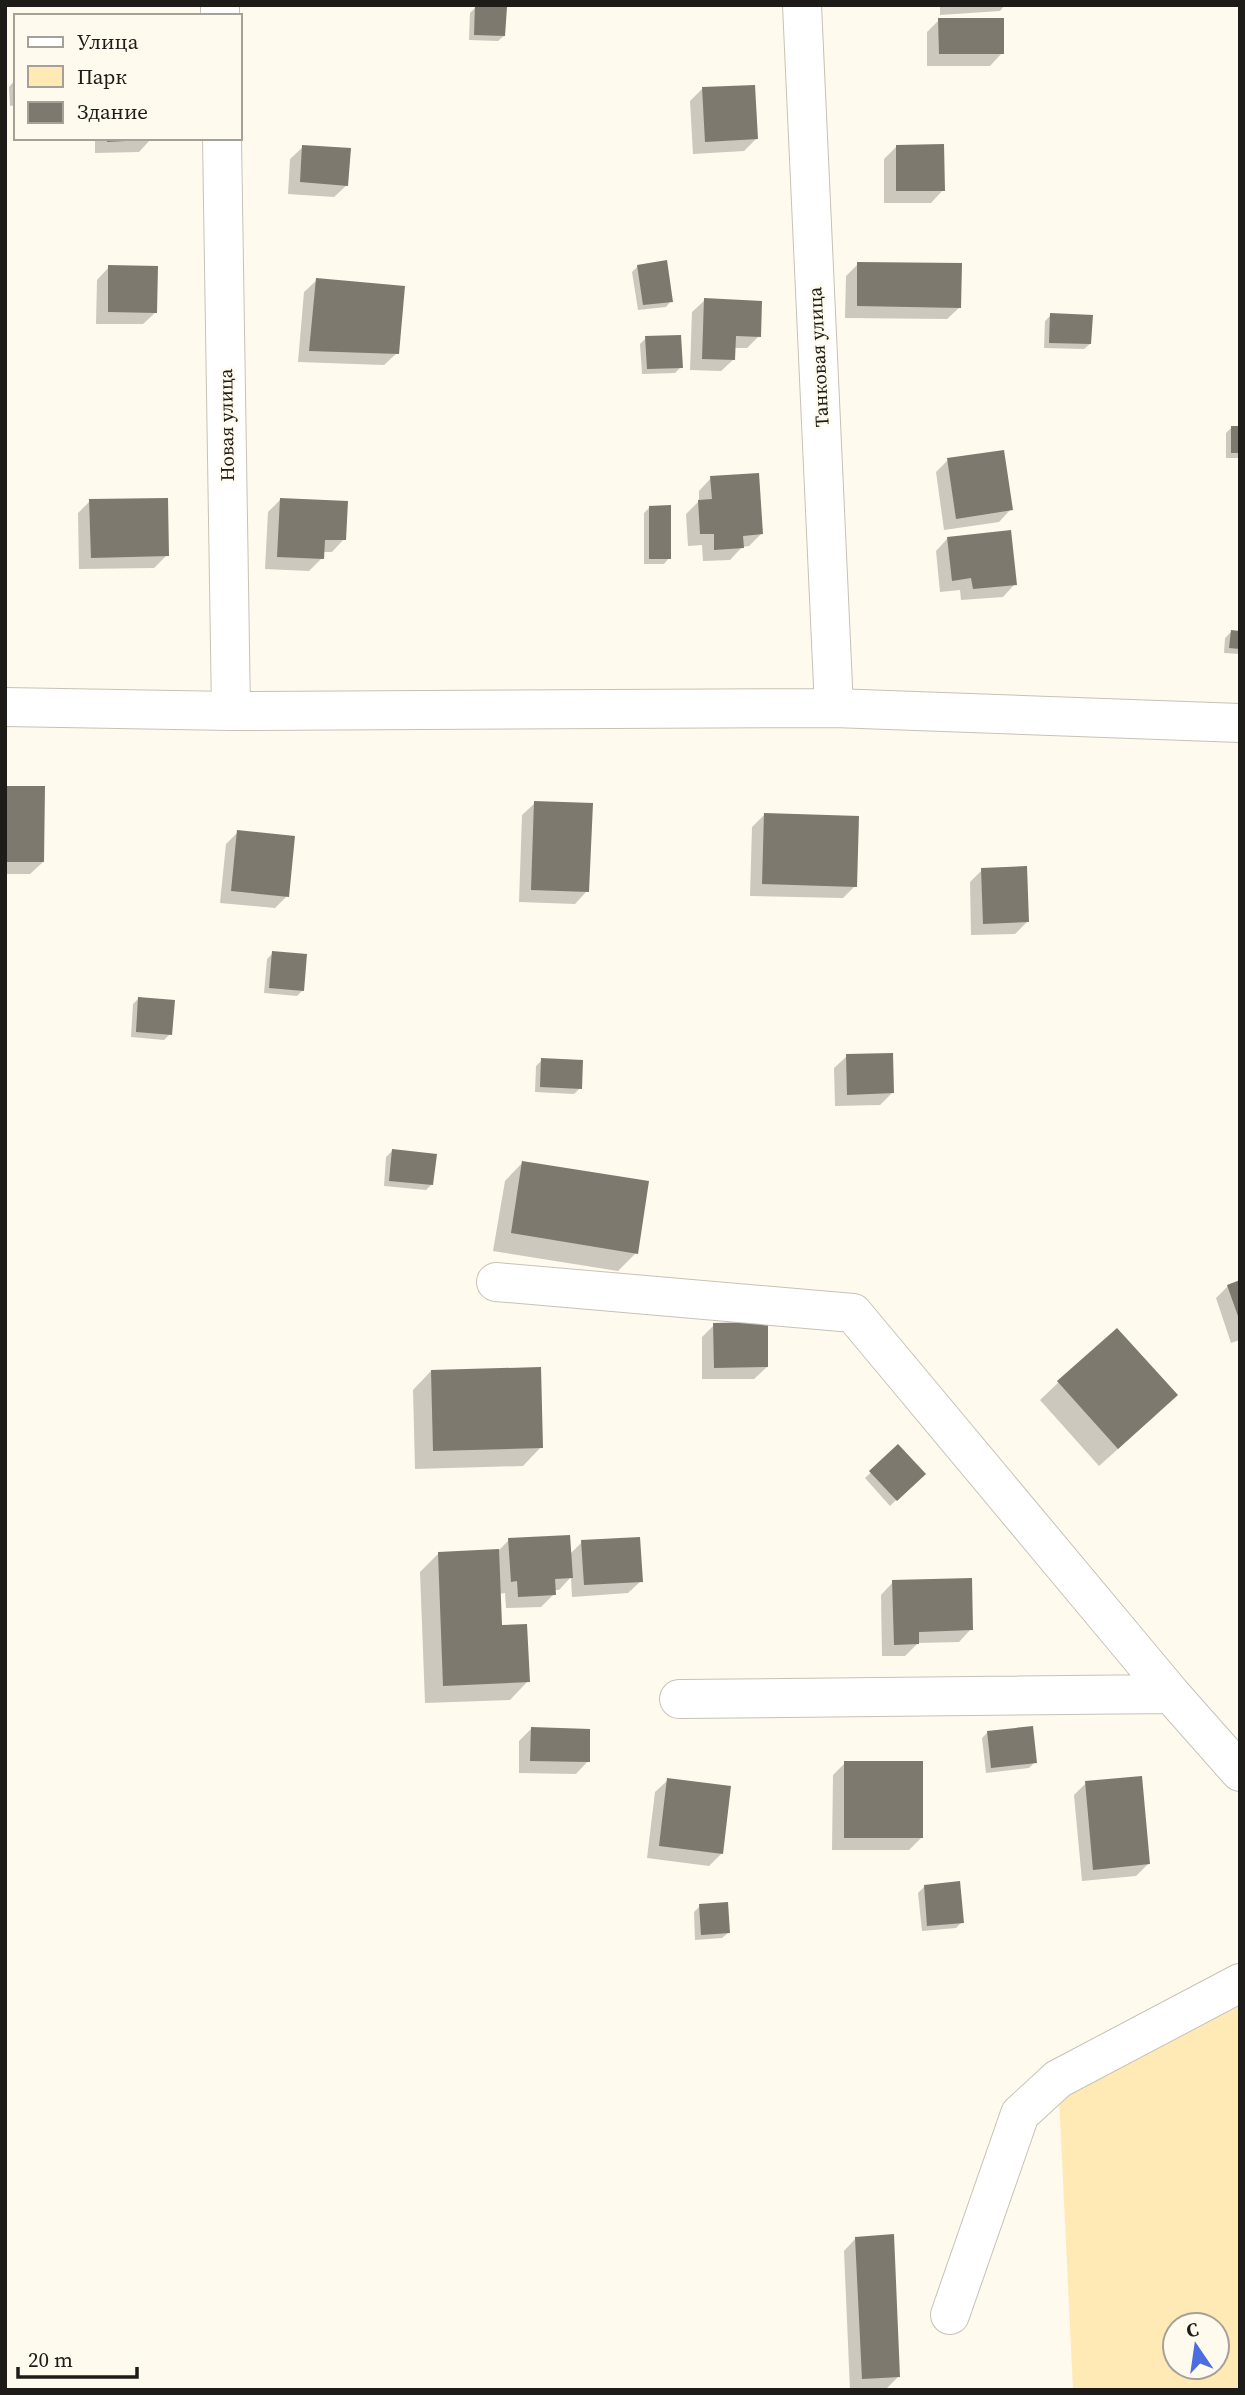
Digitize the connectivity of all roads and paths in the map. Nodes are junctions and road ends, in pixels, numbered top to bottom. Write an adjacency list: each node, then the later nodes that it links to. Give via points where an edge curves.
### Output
1 (802, 5): 4 (street, Танковая улица)
2 (222, 140): 5 (street, Новая улица)
3 (5, 707): 5 (street)
4 (834, 708): 5 (street); 6 (street)
5 (231, 711)
6 (1240, 723)
7 (496, 1282): 8 (street, via 852,1313)
8 (1171, 1694): 9 (street); 10 (street)
9 (678, 1699)
10 (1240, 1772)
11 (1240, 1983): 12 (street, via 1058,2079 1020,2114)
12 (950, 2315)

